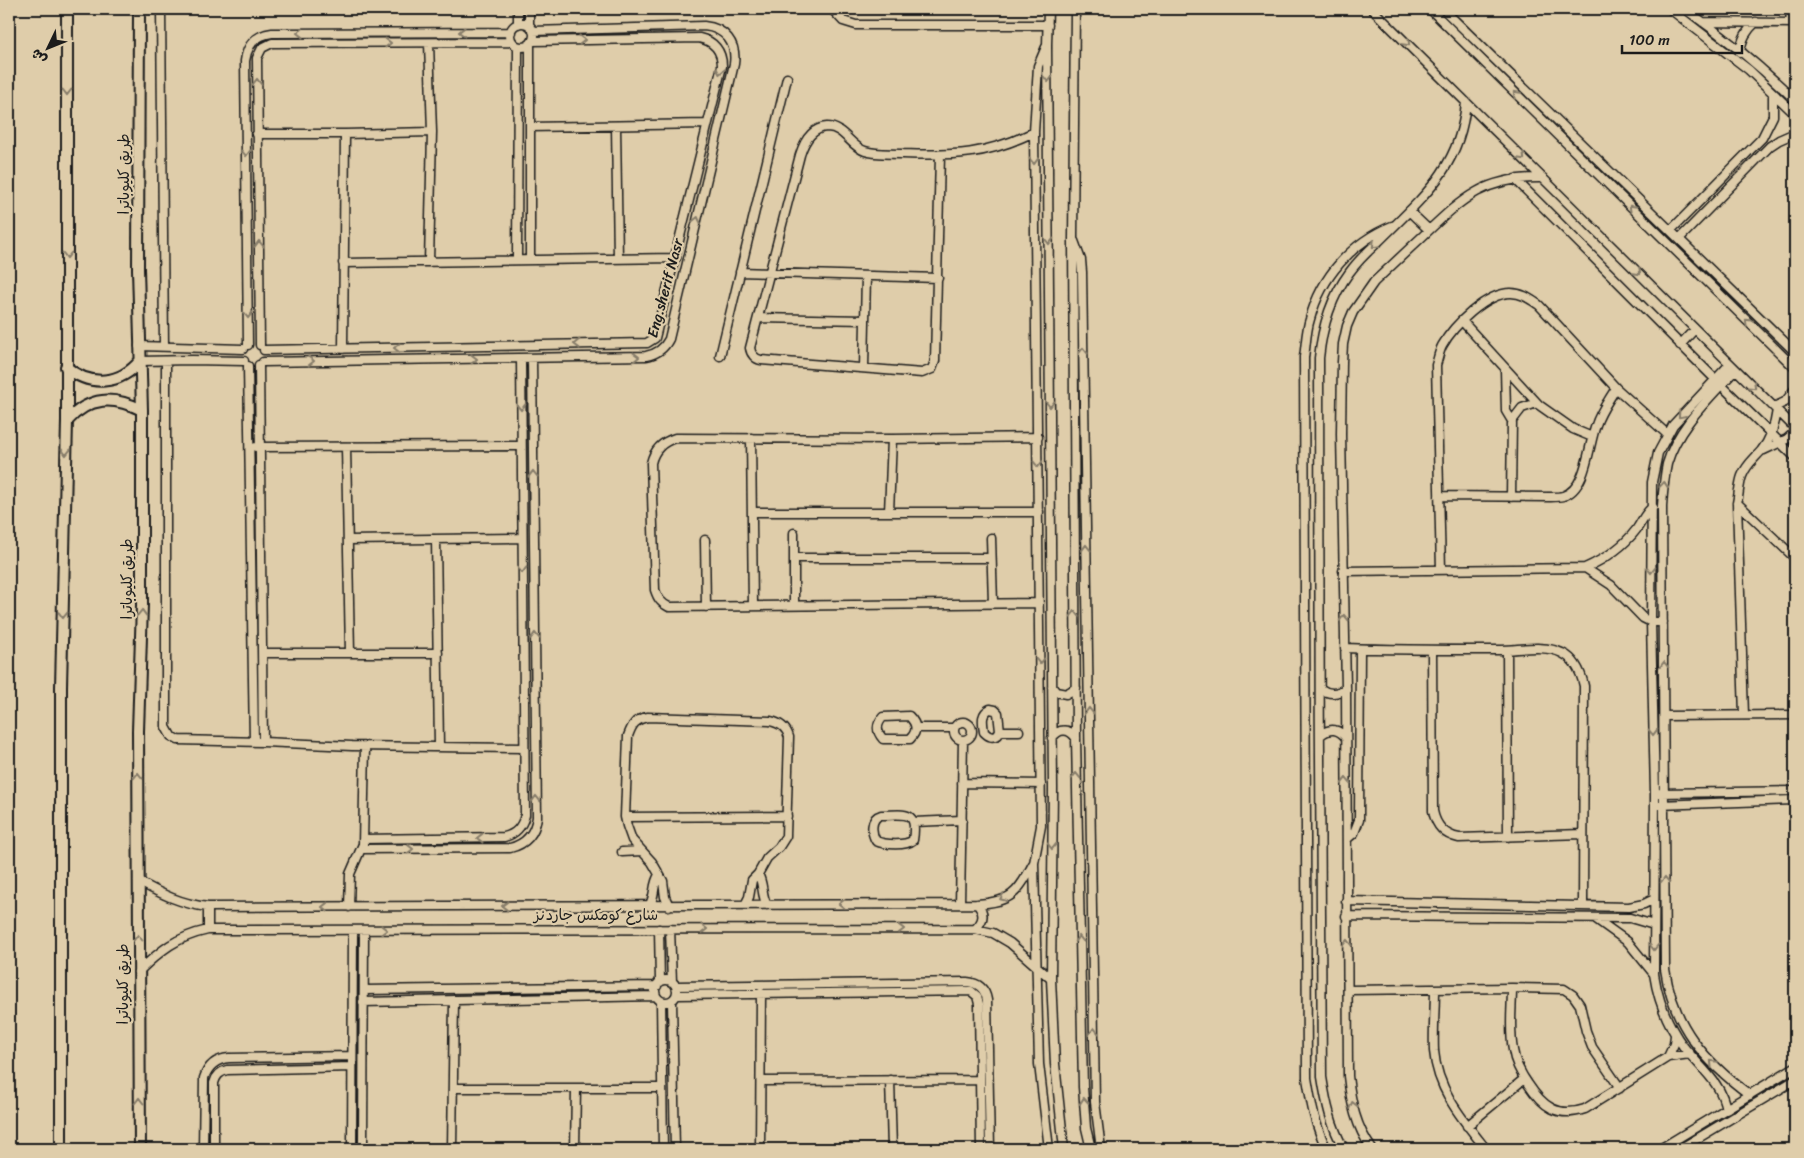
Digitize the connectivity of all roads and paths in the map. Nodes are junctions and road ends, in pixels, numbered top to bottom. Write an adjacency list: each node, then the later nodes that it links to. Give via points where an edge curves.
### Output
1 (67, 9): 91 (main road, one-way to 91)
2 (139, 9): 74 (main road, طريق كليوباترا)
3 (161, 9): 75 (street)
4 (518, 9): 18 (street)
5 (529, 9): 21 (street)
6 (832, 9): 19 (street, via 843,21 856,25)
7 (1372, 9): 34 (street, one-way to 34)
8 (1430, 9): 24 (street)
9 (1443, 9): 20 (street)
10 (1670, 9): 32 (street)
11 (1685, 9): 15 (street)
12 (1790, 9): 17 (street)
13 (1049, 10): 19 (street)
14 (1074, 11): 58 (street)
15 (1703, 22): 16 (street); 30 (street)
16 (1756, 22): 17 (street); 30 (street, via 1741,41)
17 (1793, 23)
18 (518, 24): 21 (street); 23 (street)
19 (1048, 25): 29 (street)
20 (1460, 25): 24 (street); 56 (street)
21 (531, 28): 27 (street); 50 (street, Eng.sherif Nasr, via 704,26 716,28 726,35 733,46 735,58)
22 (351, 32): 23 (street, one-way to 22); 25 (street); 52 (street, one-way to 52, via 272,33 262,35 249,46 244,61)
23 (511, 32): 28 (street)
24 (1454, 32): 94 (street, one-way to 24)
25 (351, 43): 26 (street, one-way to 26); 42 (street, one-way to 25, via 257,58 262,48 272,43)
26 (429, 43): 28 (street); 39 (street)
27 (532, 43): 28 (street, via 524,48); 36 (street, one-way to 36, via 699,38 710,42 721,55 722,66); 38 (street)
28 (515, 44): 61 (street)
29 (1047, 45): 40 (street, via 1038,66); 157 (street, one-way to 157)
30 (1740, 52): 33 (street)
31 (787, 78): 65 (street)
32 (1773, 92): 35 (street); 44 (street, via 1773,116)
33 (1795, 100)
34 (1466, 102): 47 (street, one-way to 47); 51 (street, via 1461,134 1448,164 1433,186)
35 (1795, 114)
36 (707, 124): 37 (street); 49 (street)
37 (616, 126): 38 (street); 59 (street)
38 (530, 128): 62 (street)
39 (432, 132): 43 (street); 63 (street)
40 (1034, 132): 46 (street, via 994,148); 108 (street, one-way to 108)
41 (1795, 133): 45 (street)
42 (257, 134): 43 (street); 53 (street)
43 (345, 134): 64 (street)
44 (1762, 138): 45 (street); 56 (street)
45 (1770, 146): 57 (street)
46 (940, 155): 66 (street, via 869,152 834,128 815,131 804,142); 68 (street)
47 (1543, 178): 48 (street); 72 (street, one-way to 72)
48 (1515, 179): 55 (street, via 1467,197); 73 (street)
49 (693, 185): 50 (street); 60 (street)
50 (704, 188): 84 (street, Eng.sherif Nasr, one-way to 50, via 646,356 662,350 669,339)
51 (1409, 211): 54 (street); 55 (street)
52 (246, 224): 53 (street); 76 (street, one-way to 76)
53 (258, 224): 79 (street, one-way to 53)
54 (1396, 224): 127 (street, via 1364,240 1351,251 1325,282 1310,319 1304,357); 128 (street, one-way to 128, via 1349,273 1325,320 1320,358)
55 (1429, 230): 140 (street, via 1374,282 1347,326 1342,371)
56 (1671, 230): 57 (street)
57 (1680, 238): 81 (street)
58 (1073, 239): 158 (street, one-way to 58); 234 (street, one-way to 58, via 1082,272)
59 (618, 258): 60 (street); 62 (street)
60 (676, 258): 77 (street, one-way to 77, via 657,336 650,342)
61 (517, 260): 62 (street); 63 (street)
62 (530, 260)
63 (429, 262): 64 (street)
64 (344, 263): 80 (street)
65 (740, 272): 66 (street); 82 (street)
66 (770, 272): 67 (street); 69 (street)
67 (866, 276): 68 (street); 70 (street)
68 (938, 278): 93 (street, via 932,369 922,373)
69 (758, 318): 70 (street); 93 (street, via 750,348 758,360)
70 (865, 320): 93 (street)
71 (1462, 321): 95 (street); 98 (street, via 1496,295 1526,296 1539,305); 119 (street, via 1441,348 1436,365)
72 (1695, 329): 73 (street); 92 (street)
73 (1680, 345): 96 (street)
74 (139, 346): 75 (street); 87 (main road, طريق كليوباترا)
75 (164, 346): 78 (street)
76 (246, 347): 78 (street); 79 (street, via 255,344); 89 (street, via 242,355)
77 (429, 347): 80 (street, one-way to 80); 86 (street)
78 (191, 348): 85 (street)
79 (262, 348): 80 (street); 90 (street, via 265,357)
80 (343, 349)
81 (1795, 352)
82 (720, 356)
83 (521, 358): 84 (street, Eng.sherif Nasr); 86 (street, Eng.sherif Nasr, one-way to 83); 113 (street, one-way to 113)
84 (532, 358): 200 (street, one-way to 84, via 510,848 525,842 534,828)
85 (192, 360): 88 (street); 89 (street)
86 (429, 360): 90 (street, Eng.sherif Nasr, one-way to 86)
87 (140, 361): 88 (street); 91 (main road, via 124,375 104,381 84,378); 102 (main road, طريق كليوباترا)
88 (166, 361): 175 (street, via 166,727 178,740)
89 (246, 363): 90 (street, via 255,367); 114 (street)
90 (261, 364): 115 (street)
91 (66, 367): 103 (main road)
92 (1733, 367): 96 (street); 97 (street); 101 (street, one-way to 101)
93 (864, 368)
94 (1795, 368)
95 (1505, 369): 100 (street); 104 (street, via 1506,412)
96 (1715, 379): 97 (street); 106 (street, one-way to 106)
97 (1721, 386): 107 (street); 122 (street, one-way to 97, via 1665,474 1675,442)
98 (1616, 388): 106 (street); 109 (street, via 1596,423)
99 (1795, 389): 101 (street)
100 (1537, 403): 104 (street, via 1522,408); 109 (street, via 1561,422)
101 (1776, 409): 105 (street); 107 (street)
102 (142, 410): 103 (main road, via 113,401 97,401 83,407); 206 (main road, طريق كليوباترا, one-way to 102)
103 (67, 421): 270 (main road, one-way to 270, via 61,687)
104 (1512, 421): 120 (street)
105 (1795, 430): 112 (street)
106 (1667, 434): 123 (street, via 1653,472)
107 (1772, 434): 112 (street); 117 (street)
108 (1038, 437): 111 (street); 126 (street, one-way to 126)
109 (1592, 437): 120 (street, via 1583,472 1572,491 1562,496)
110 (751, 438): 111 (street); 124 (street); 145 (street, via 674,438 660,445 652,458 657,598 670,607)
111 (892, 439): 125 (street)
112 (1780, 442): 117 (street); 118 (street)
113 (522, 446): 116 (street); 130 (street)
114 (249, 447): 115 (street); 155 (street)
115 (260, 447): 116 (street); 154 (street)
116 (346, 447): 133 (street)
117 (1760, 452): 121 (street, via 1741,478)
118 (1795, 456)
119 (1439, 496): 120 (street); 139 (street)
120 (1511, 497)
121 (1737, 503): 137 (street); 161 (street)
122 (1662, 506): 123 (street); 147 (street)
123 (1652, 508): 138 (street, via 1619,548); 146 (street, one-way to 146)
124 (752, 512): 125 (street); 144 (street)
125 (889, 512): 126 (street)
126 (1039, 512): 142 (street)
127 (1304, 528): 128 (street); 188 (street)
128 (1318, 528): 160 (street)
129 (794, 533): 135 (street)
130 (522, 538): 132 (street); 179 (street, one-way to 179)
131 (991, 538): 136 (street)
132 (436, 539): 133 (street); 153 (street)
133 (348, 540): 152 (street)
134 (704, 540): 145 (street)
135 (794, 558): 136 (street); 143 (street)
136 (992, 558): 141 (street)
137 (1795, 558)
138 (1585, 568): 139 (street); 146 (street, via 1611,586 1640,616)
139 (1441, 570): 140 (street)
140 (1343, 572): 148 (street, one-way to 140)
141 (992, 603): 142 (street); 143 (street)
142 (1040, 603): 181 (street, one-way to 181)
143 (794, 605): 144 (street)
144 (753, 606): 145 (street)
145 (706, 607)
146 (1651, 622): 147 (street); 183 (street, one-way to 183)
147 (1663, 622): 163 (street, one-way to 147)
148 (1345, 648): 149 (street); 159 (street)
149 (1360, 649): 150 (street); 199 (street, via 1359,820 1354,833)
150 (1432, 650): 151 (street); 197 (street, via 1434,818 1441,829 1459,838)
151 (1506, 650): 196 (street, via 1552,649 1571,658 1582,676); 197 (street)
152 (350, 653): 153 (street); 154 (street)
153 (438, 653): 178 (street)
154 (263, 654): 156 (street)
155 (252, 664): 156 (street); 175 (street)
156 (263, 665): 176 (street)
157 (1052, 687): 158 (street, via 1061,694); 171 (street)
158 (1076, 688): 172 (street)
159 (1346, 688): 160 (street, via 1332,693); 173 (street)
160 (1321, 689): 170 (street)
161 (1744, 715): 162 (street); 163 (street)
162 (1795, 715)
163 (1664, 716): 184 (street)
164 (983, 725): 165 (street); 168 (street, via 988,736 998,735); 168 (street, via 985,711 994,710 998,714)
165 (970, 726): 167 (street, via 964,721); 174 (street, via 970,737)
166 (916, 728): 166 (street, via 915,721 909,716 883,717 877,728 883,739 910,738); 167 (street)
167 (954, 728): 174 (street, via 955,737)
168 (1000, 731): 169 (street)
169 (1019, 731)
170 (1321, 735): 173 (street, via 1334,730); 189 (street)
171 (1052, 738): 172 (street, via 1061,730 1067,730); 194 (street)
172 (1076, 738): 232 (street, one-way to 172)
173 (1346, 738): 199 (street, one-way to 173)
174 (963, 740): 180 (street)
175 (254, 742): 176 (street)
176 (263, 742): 177 (street)
177 (365, 746): 178 (street); 198 (street)
178 (439, 747): 179 (street)
179 (524, 748): 198 (street, one-way to 198, via 525,815 520,827 510,836)
180 (962, 783): 181 (street); 192 (street)
181 (1041, 784): 195 (street)
182 (1795, 791): 184 (street)
183 (1655, 793): 184 (street); 186 (street)
184 (1664, 793): 187 (street)
185 (1795, 800): 187 (street)
186 (1655, 805): 187 (street); 207 (street)
187 (1664, 805): 264 (street, one-way to 187, via 1721,1072 1692,1041 1670,995 1665,969)
188 (1306, 814): 189 (street); 288 (street, via 1307,1078 1312,1109)
189 (1321, 814): 289 (street, via 1322,1077 1327,1107)
190 (787, 816): 191 (street); 191 (street, via 789,737 783,726 770,721 648,717 636,721 628,736); 204 (street, via 783,841)
191 (625, 817): 201 (street, via 629,833)
192 (962, 820): 193 (street); 210 (street)
193 (914, 822): 193 (street, via 906,815 876,817 873,821 874,839 882,843 911,842)
194 (1052, 825): 195 (street); 235 (street, one-way to 235)
195 (1041, 826): 203 (street)
196 (1583, 834): 197 (street); 216 (street)
197 (1508, 837)
198 (363, 839): 200 (street)
199 (1347, 839): 208 (street)
200 (361, 849): 219 (street, via 350,874)
201 (642, 851): 202 (street); 205 (street)
202 (622, 852)
203 (1034, 863): 211 (street, شارع كومكس جاردنز, one-way to 211, via 1021,886 1006,899); 230 (street)
204 (758, 874): 212 (street, via 752,880); 213 (street)
205 (659, 876): 214 (street); 215 (street)
206 (138, 881): 218 (street, شارع كومكس جاردنز, via 172,900); 231 (main road, طريق كليوباترا, one-way to 206)
207 (1654, 899): 217 (street, via 1637,906); 223 (street)
208 (1346, 901): 209 (street); 220 (street)
209 (1390, 902): 216 (street); 221 (street)
210 (960, 904): 211 (street, شارع كومكس جاردنز); 213 (street, شارع كومكس جاردنز, one-way to 213)
211 (977, 904): 226 (street, via 983,917)
212 (745, 905): 213 (street, شارع كومكس جاردنز); 215 (street, شارع كومكس جاردنز)
213 (767, 905)
214 (649, 906): 215 (street, شارع كومكس جاردنز); 219 (street, شارع كومكس جاردنز, one-way to 219)
215 (669, 906)
216 (1583, 906): 217 (street)
217 (1602, 906): 222 (street)
218 (208, 907): 219 (street, شارع كومكس جاردنز, one-way to 218); 227 (street)
219 (349, 907)
220 (1346, 916): 221 (street); 241 (street, one-way to 220)
221 (1391, 916): 222 (street)
222 (1598, 918): 223 (street, via 1636,919); 233 (street, via 1628,942)
223 (1654, 926): 233 (street, one-way to 233)
224 (659, 929): 225 (street, شارع كومكس جاردنز); 229 (street, شارع كومكس جاردنز, one-way to 224); 236 (street)
225 (670, 929): 226 (street, شارع كومكس جاردنز, one-way to 226); 237 (street)
226 (975, 929): 230 (street, شارع كومكس جاردنز, via 993,933 1010,943)
227 (208, 930): 228 (street, شارع كومكس جاردنز); 231 (street, شارع كومكس جاردنز, via 175,941)
228 (353, 930): 229 (street, شارع كومكس جاردنز); 249 (street)
229 (364, 930): 240 (street)
230 (1037, 968): 235 (street, شارع كومكس جاردنز); 251 (street)
231 (138, 972): 271 (main road, طريق كليوباترا, one-way to 231)
232 (1079, 974): 234 (street); 286 (street, one-way to 232, via 1083,1087)
233 (1654, 974): 247 (street, via 1662,1008)
234 (1093, 975): 287 (street, one-way to 234, via 1095,1102)
235 (1051, 979): 252 (street)
236 (658, 984): 237 (street, via 666,980); 240 (street); 243 (street)
237 (674, 984): 244 (street); 283 (street, via 967,982 979,985 987,1000)
238 (1512, 988): 239 (street); 255 (street, via 1512,1046); 263 (street, via 1558,988 1573,995 1582,1010 1592,1047)
239 (1435, 989): 241 (street); 267 (street, via 1434,1052 1437,1065 1442,1084)
240 (364, 990): 246 (street)
241 (1348, 990): 290 (street, one-way to 241, via 1359,1127 1351,1102)
242 (761, 993): 244 (street); 257 (street, via 970,991 977,996 979,1004); 259 (street)
243 (658, 998): 244 (street, via 666,1002); 245 (street); 262 (street)
244 (675, 998): 279 (street)
245 (454, 1000): 246 (street); 260 (street)
246 (364, 1002): 275 (street)
247 (1675, 1035): 248 (street); 250 (street)
248 (1690, 1054): 250 (street); 265 (street, via 1718,1086)
249 (352, 1056): 253 (street); 272 (street, via 218,1060 204,1078)
250 (1668, 1057): 263 (street)
251 (1039, 1064): 252 (street); 284 (street)
252 (1055, 1064): 285 (street)
253 (352, 1067): 273 (street, via 222,1071 214,1083); 274 (street)
254 (1795, 1067): 264 (street)
255 (1524, 1079): 263 (street, via 1543,1104 1564,1112 1578,1111); 267 (street)
256 (890, 1080): 257 (street); 259 (street); 281 (street)
257 (979, 1080): 282 (street)
258 (1795, 1080): 268 (street)
259 (761, 1081): 280 (street)
260 (453, 1088): 261 (street); 276 (street)
261 (576, 1088): 262 (street); 277 (street)
262 (662, 1088): 278 (street)
263 (1620, 1088)
264 (1750, 1095): 265 (street)
265 (1726, 1110): 266 (street)
266 (1703, 1123): 268 (street); 292 (street)
267 (1467, 1126): 291 (street)
268 (1708, 1132): 269 (street)
269 (1694, 1146): 293 (street)
270 (61, 1149)
271 (140, 1149)
272 (203, 1149)
273 (214, 1149)
274 (352, 1149)
275 (363, 1149)
276 (452, 1149)
277 (575, 1149)
278 (663, 1149)
279 (675, 1149)
280 (760, 1149)
281 (892, 1149)
282 (981, 1149)
283 (990, 1149)
284 (1048, 1149)
285 (1064, 1149)
286 (1090, 1149)
287 (1101, 1149)
288 (1327, 1149)
289 (1344, 1149)
290 (1372, 1149)
291 (1486, 1149)
292 (1660, 1149)
293 (1680, 1149)

